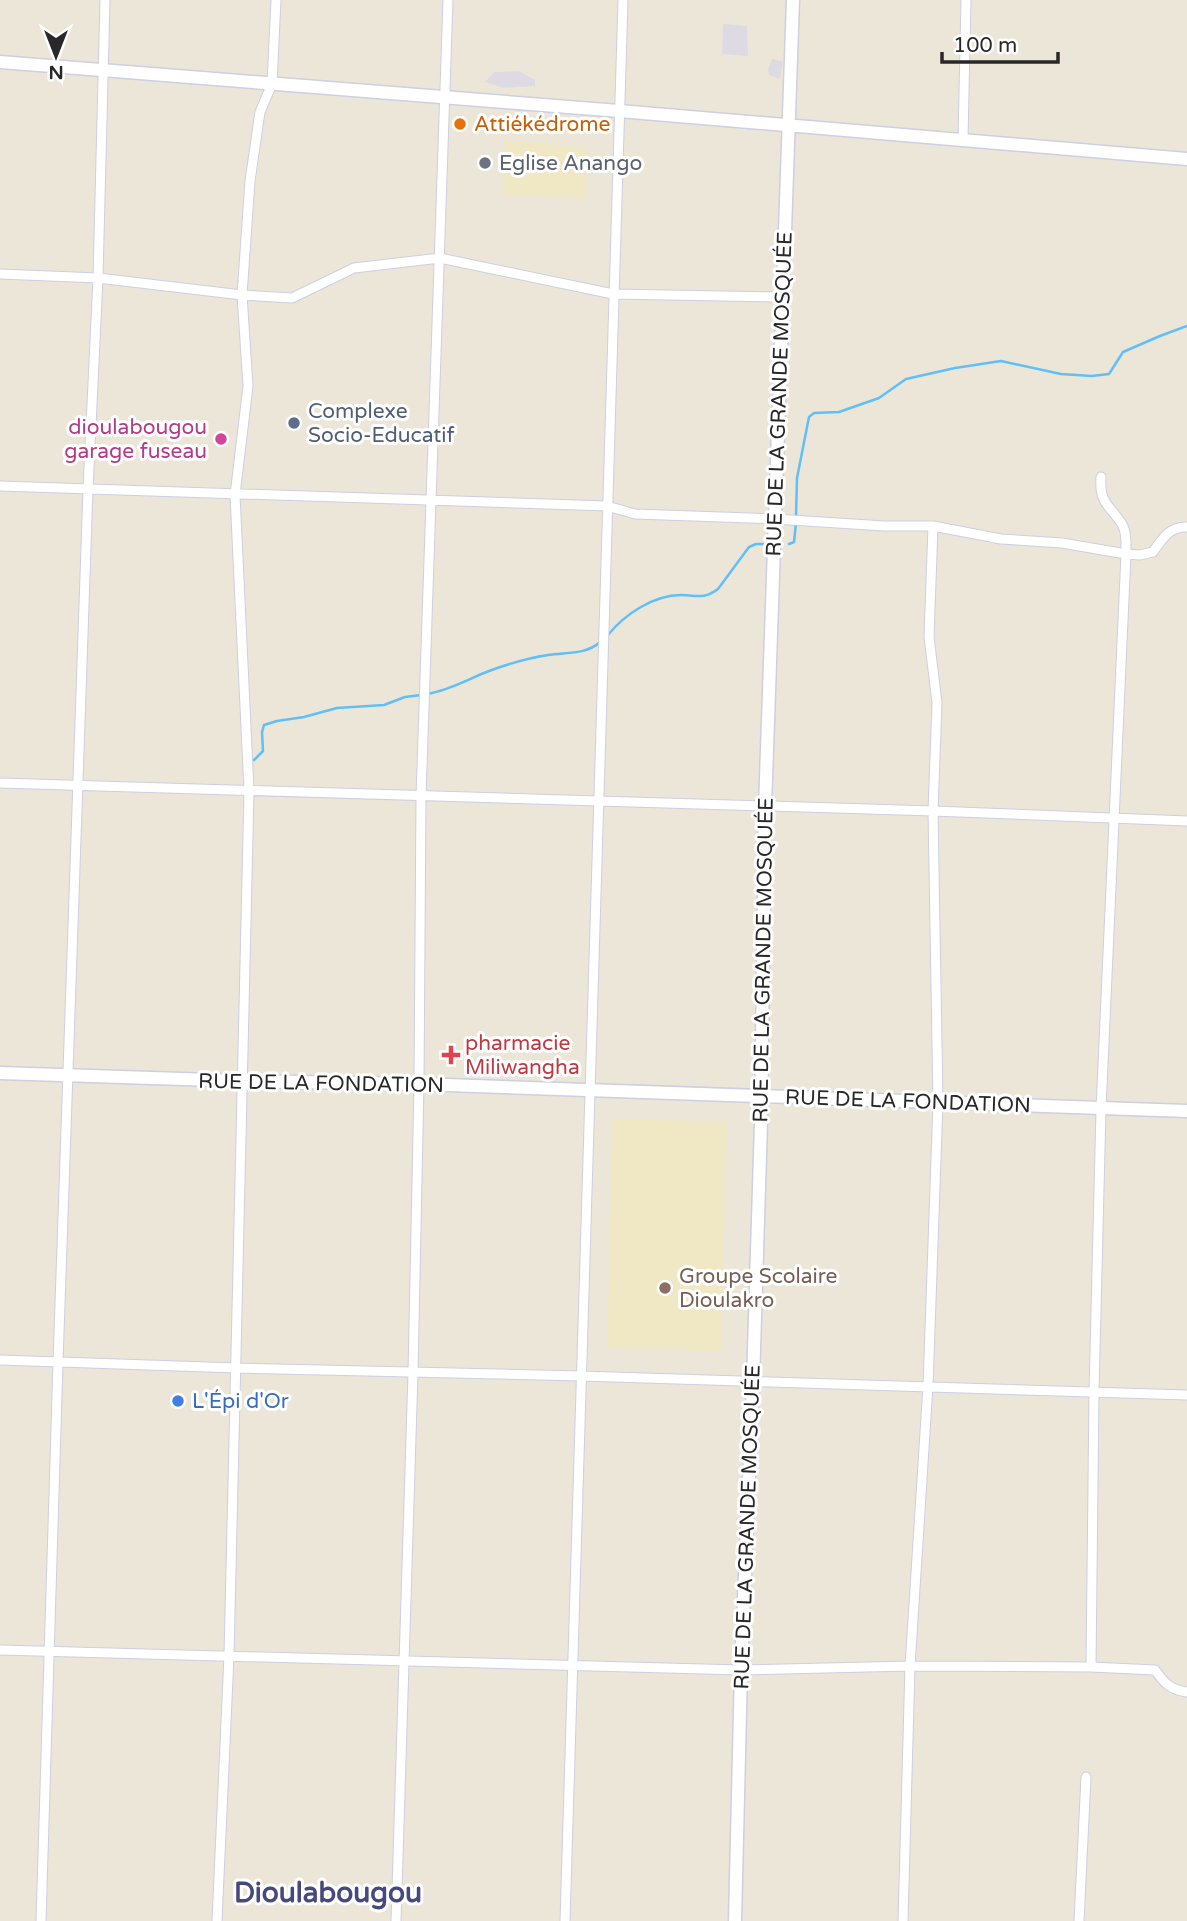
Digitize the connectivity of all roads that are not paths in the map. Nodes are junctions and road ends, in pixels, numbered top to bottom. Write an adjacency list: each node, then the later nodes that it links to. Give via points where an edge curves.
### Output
1 (106, 0): 8 (street)
2 (276, 0): 9 (street)
3 (448, 0): 10 (street)
4 (622, 0): 11 (street)
5 (793, 0): 12 (street, RUE DE LA GRANDE MOSQUÉE)
6 (966, 0): 13 (street)
7 (0, 62): 8 (street)
8 (103, 71): 9 (street); 17 (street)
9 (272, 84): 10 (street); 19 (street, via 260,112)
10 (446, 97): 11 (street); 15 (street)
11 (618, 111): 12 (street); 18 (street)
12 (789, 125): 13 (street); 20 (street, RUE DE LA GRANDE MOSQUÉE)
13 (963, 139): 14 (street)
14 (1187, 159)
15 (440, 258): 18 (street); 19 (street, via 354,268 292,298); 25 (street)
16 (0, 274): 17 (street)
17 (98, 278): 19 (street); 23 (street)
18 (613, 294): 20 (street); 26 (street)
19 (242, 295): 24 (street, via 248,386)
20 (781, 297): 27 (street, RUE DE LA GRANDE MOSQUÉE)
21 (1101, 477): 30 (street, via 1105,504 1124,528)
22 (0, 486): 23 (street)
23 (88, 489): 24 (street); 32 (street)
24 (235, 495): 25 (street); 33 (street)
25 (430, 500): 26 (street); 34 (street)
26 (607, 506): 27 (street, via 635,514); 35 (street)
27 (775, 519): 28 (street); 36 (street, RUE DE LA GRANDE MOSQUÉE)
28 (933, 526): 30 (street, via 1001,540 1062,543); 37 (street, via 929,636 937,703)
29 (1187, 527): 30 (street, via 1165,534 1153,552)
30 (1126, 554): 38 (street)
31 (0, 783): 32 (street)
32 (78, 786): 33 (street); 41 (street)
33 (249, 791): 34 (street); 42 (street)
34 (421, 796): 35 (street); 43 (street)
35 (598, 802): 36 (street); 44 (street)
36 (765, 807): 37 (street); 45 (street, RUE DE LA GRANDE MOSQUÉE)
37 (933, 811): 38 (street); 46 (street)
38 (1114, 818): 39 (street); 47 (street)
39 (1187, 821)
40 (0, 1073): 41 (street, RUE DE LA FONDATION)
41 (69, 1075): 42 (street, RUE DE LA FONDATION); 50 (street)
42 (243, 1082): 43 (street, RUE DE LA FONDATION); 51 (street)
43 (419, 1084): 44 (street, RUE DE LA FONDATION); 52 (street)
44 (590, 1091): 45 (street, RUE DE LA FONDATION); 53 (street)
45 (762, 1096): 46 (street, RUE DE LA FONDATION); 54 (street, RUE DE LA GRANDE MOSQUÉE)
46 (938, 1102): 47 (street, RUE DE LA FONDATION); 55 (street)
47 (1101, 1109): 48 (street, RUE DE LA FONDATION); 56 (street)
48 (1187, 1111)
49 (0, 1360): 50 (street)
50 (58, 1362): 51 (street); 59 (street)
51 (237, 1368): 52 (street); 60 (street)
52 (413, 1373): 53 (street); 61 (street)
53 (580, 1376): 54 (street); 62 (street)
54 (753, 1382): 55 (street); 65 (street, RUE DE LA GRANDE MOSQUÉE)
55 (928, 1386): 56 (street); 63 (street)
56 (1094, 1392): 57 (street); 64 (street)
57 (1187, 1395)
58 (0, 1650): 59 (street)
59 (49, 1651): 60 (street); 68 (street)
60 (229, 1656): 61 (street); 69 (street)
61 (405, 1661): 62 (street); 70 (street)
62 (572, 1665): 65 (street); 71 (street)
63 (910, 1666): 64 (street); 65 (street); 73 (street)
64 (1091, 1667): 66 (street, via 1155,1670 1176,1691)
65 (740, 1670): 72 (street, RUE DE LA GRANDE MOSQUÉE)
66 (1187, 1692)
67 (1086, 1777): 74 (street)
68 (41, 1921)
69 (217, 1921)
70 (396, 1921)
71 (565, 1921)
72 (735, 1921)
73 (904, 1921)
74 (1079, 1921)

